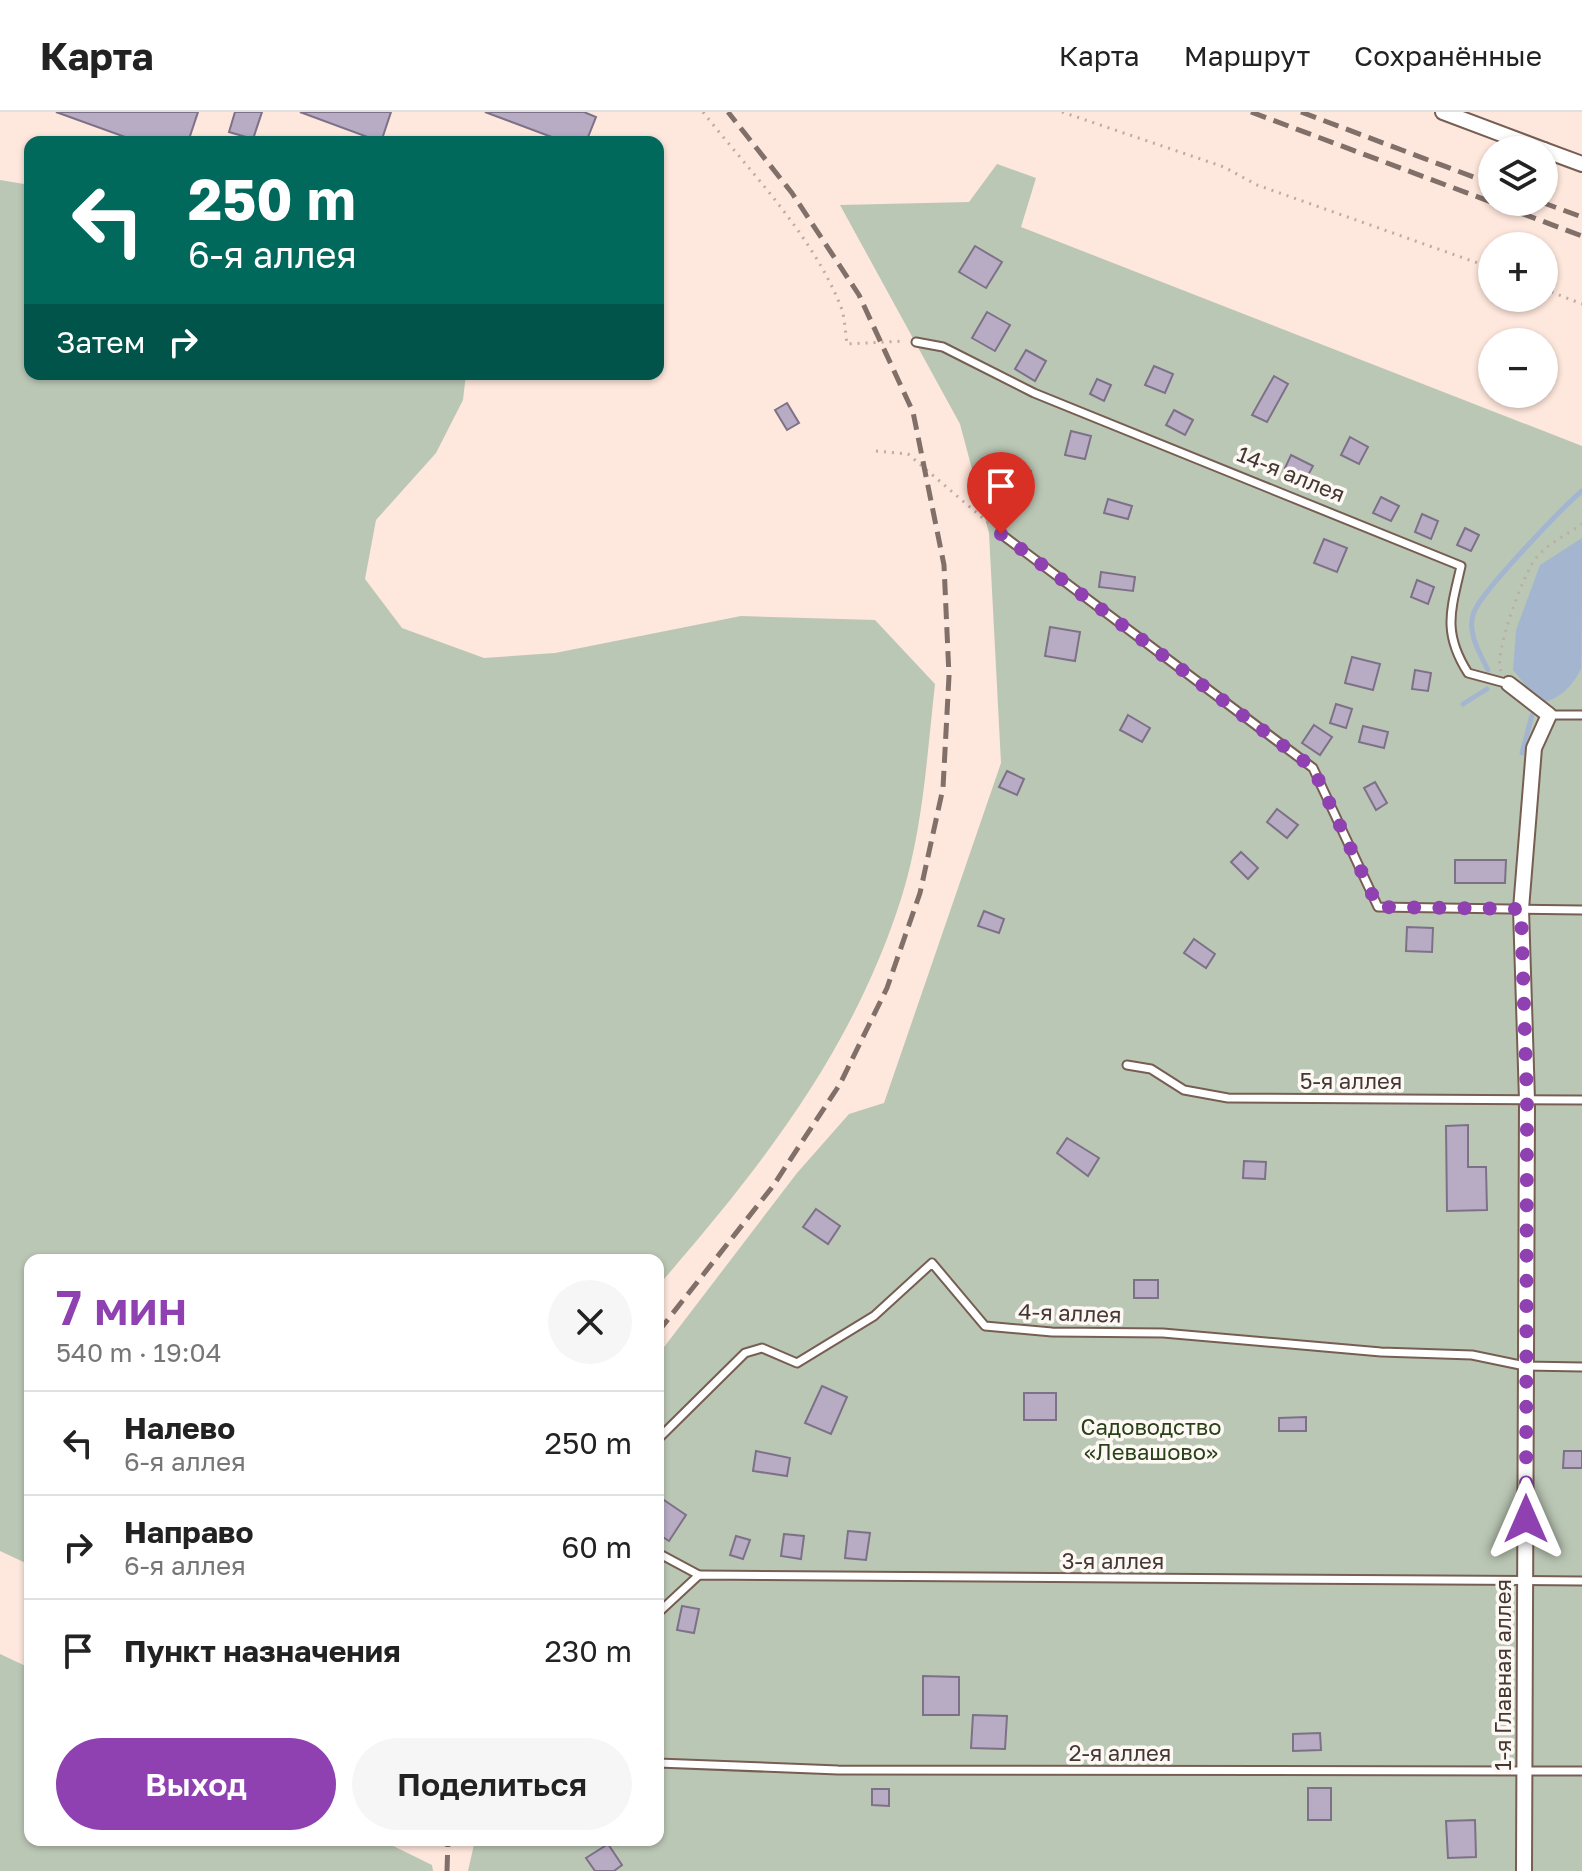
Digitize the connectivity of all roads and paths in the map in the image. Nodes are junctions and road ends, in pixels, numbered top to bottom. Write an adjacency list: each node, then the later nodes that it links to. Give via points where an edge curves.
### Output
1 (703, 112): 10 (path, via 774,200 825,275 841,305 847,344)
2 (1062, 112): 7 (path)
3 (1443, 112): 4 (street)
4 (1507, 136)
5 (1558, 155): 6 (street)
6 (1582, 164)
7 (1478, 263)
8 (1558, 295): 9 (path)
9 (1582, 304)
10 (916, 342): 14 (lane, 14-я аллея, via 943,347 1034,393 1461,566 1448,621 1454,651 1468,673)
11 (876, 451): 13 (path, via 908,454)
12 (1582, 524): 14 (path, via 1535,558 1500,644 1498,665)
13 (1001, 534): 17 (lane, via 1313,768 1378,907)
14 (1509, 684): 15 (street, 14-я аллея)
15 (1549, 715): 16 (lane); 17 (street, 1-я Главная аллея, via 1534,748)
16 (1582, 715)
17 (1521, 909): 18 (lane); 20 (street, 1-я Главная аллея)
18 (1582, 910)
19 (1127, 1065): 20 (lane, 5-я аллея, via 1151,1069 1184,1090 1228,1098)
20 (1527, 1100): 21 (lane, 5-я аллея); 22 (street, 1-я Главная аллея)
21 (1582, 1100)
22 (1525, 1366): 23 (lane, 4-я аллея); 24 (lane, 4-я аллея, via 1472,1355 985,1326 932,1263 874,1316 797,1363 762,1348 745,1353); 27 (street, 1-я Главная аллея)
23 (1582, 1367)
24 (664, 1433)
25 (664, 1556): 26 (lane)
26 (699, 1575): 27 (lane, 3-я аллея); 29 (lane)
27 (1526, 1581): 28 (lane, 3-я аллея); 31 (street, 1-я Главная аллея)
28 (1582, 1581)
29 (664, 1607)
30 (664, 1763): 31 (lane, 2-я аллея, via 838,1770)
31 (1525, 1771): 32 (lane, 2-я аллея); 33 (street, 1-я Главная аллея)
32 (1582, 1771)
33 (1524, 1871)

